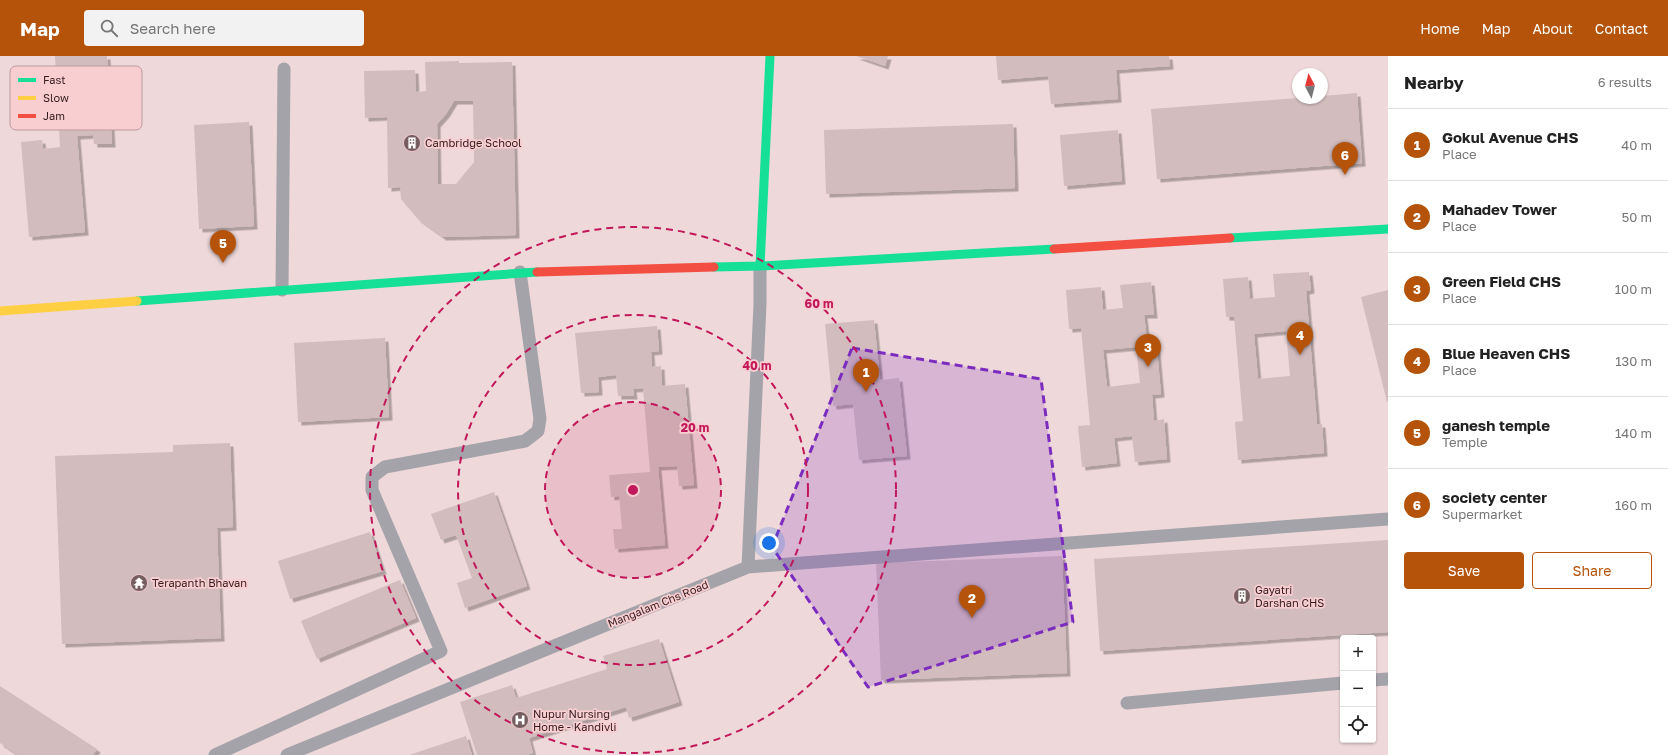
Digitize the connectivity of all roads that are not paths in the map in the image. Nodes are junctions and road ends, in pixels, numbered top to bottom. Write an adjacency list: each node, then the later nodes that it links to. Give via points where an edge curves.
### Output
1 (770, 56): 4 (street)
2 (284, 69): 6 (lane)
3 (1388, 229): 4 (street)
4 (760, 266): 5 (street); 9 (lane)
5 (520, 272): 6 (street); 14 (lane, via 540,419 538,431 525,441 386,467 372,477 372,490 441,651)
6 (282, 290): 7 (street)
7 (0, 311)
8 (1388, 519): 9 (lane, Mangalam Chs Road)
9 (748, 567): 15 (lane, Mangalam Chs Road)
10 (1388, 679): 11 (lane)
11 (1376, 680)
12 (1340, 683): 13 (lane)
13 (1127, 703)
14 (215, 755)
15 (287, 755)

